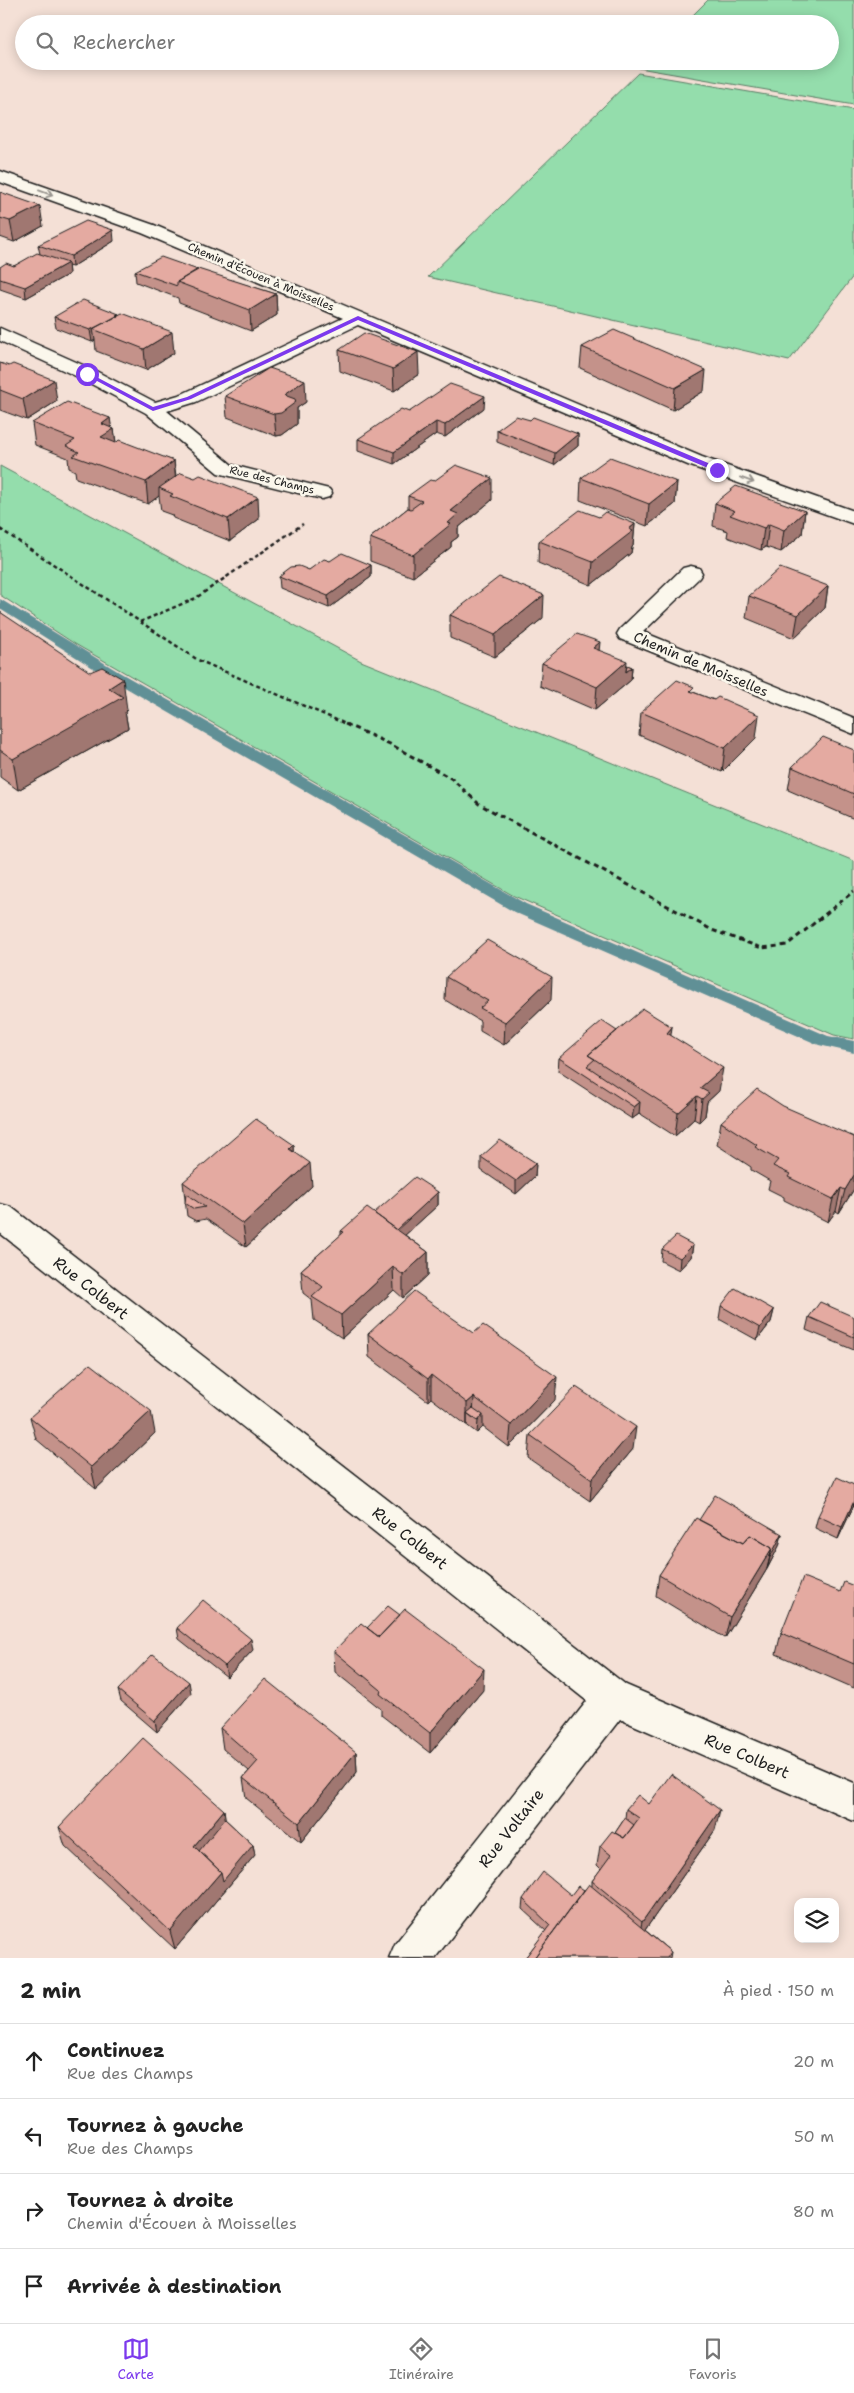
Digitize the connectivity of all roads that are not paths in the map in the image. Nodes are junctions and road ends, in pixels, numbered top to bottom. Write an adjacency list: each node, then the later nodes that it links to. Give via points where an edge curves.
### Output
1 (0, 176): 2 (street, Chemin d'Écouen à Moisselles, one-way to 2, via 148,229)
2 (358, 318): 4 (street, via 189,398); 6 (street, Chemin d'Écouen à Moisselles, one-way to 6, via 694,461)
3 (0, 334): 4 (street, Rue des Champs)
4 (153, 409): 5 (street, Rue des Champs, via 225,469)
5 (322, 493)
6 (854, 518)
7 (691, 573): 8 (street, Chemin de Moisselles, via 628,634)
8 (854, 727)
9 (0, 1216): 10 (street, Rue Colbert)
10 (613, 1698): 11 (street, Rue Colbert); 12 (street, Rue Voltaire)
11 (854, 1802)
12 (410, 1958)

